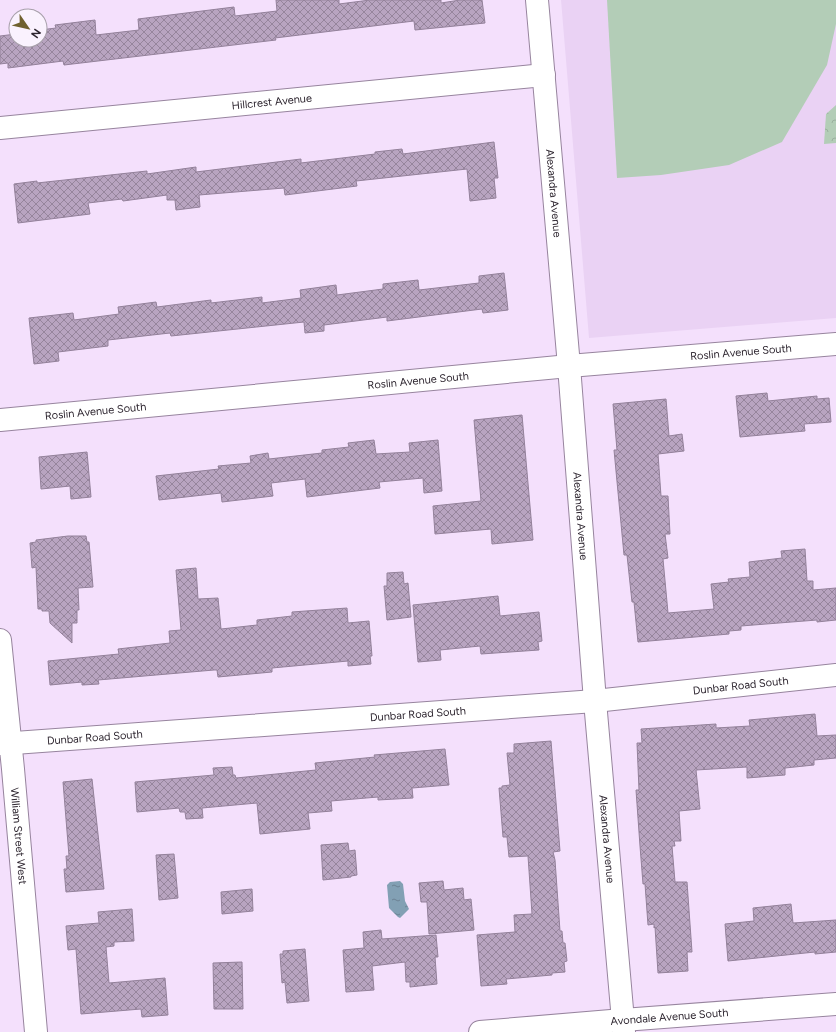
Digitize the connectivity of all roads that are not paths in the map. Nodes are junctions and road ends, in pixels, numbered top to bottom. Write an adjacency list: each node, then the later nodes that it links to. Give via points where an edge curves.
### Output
1 (537, 0): 2 (street, Alexandra Avenue)
2 (544, 75): 3 (street, Hillcrest Avenue); 5 (street, Alexandra Avenue)
3 (0, 128)
4 (836, 344): 5 (street, Roslin Avenue South)
5 (569, 366): 6 (street, Roslin Avenue South); 9 (street, Alexandra Avenue)
6 (0, 420)
7 (0, 640): 10 (street, William Street West)
8 (836, 675): 9 (street, Dunbar Road South)
9 (595, 701): 10 (street, Dunbar Road South); 12 (street, Alexandra Avenue)
10 (5, 744): 13 (street, William Street West)
11 (836, 1004): 12 (street, Avondale Avenue South)
12 (624, 1026): 14 (street, Avondale Avenue South)
13 (36, 1032)
14 (480, 1032)

